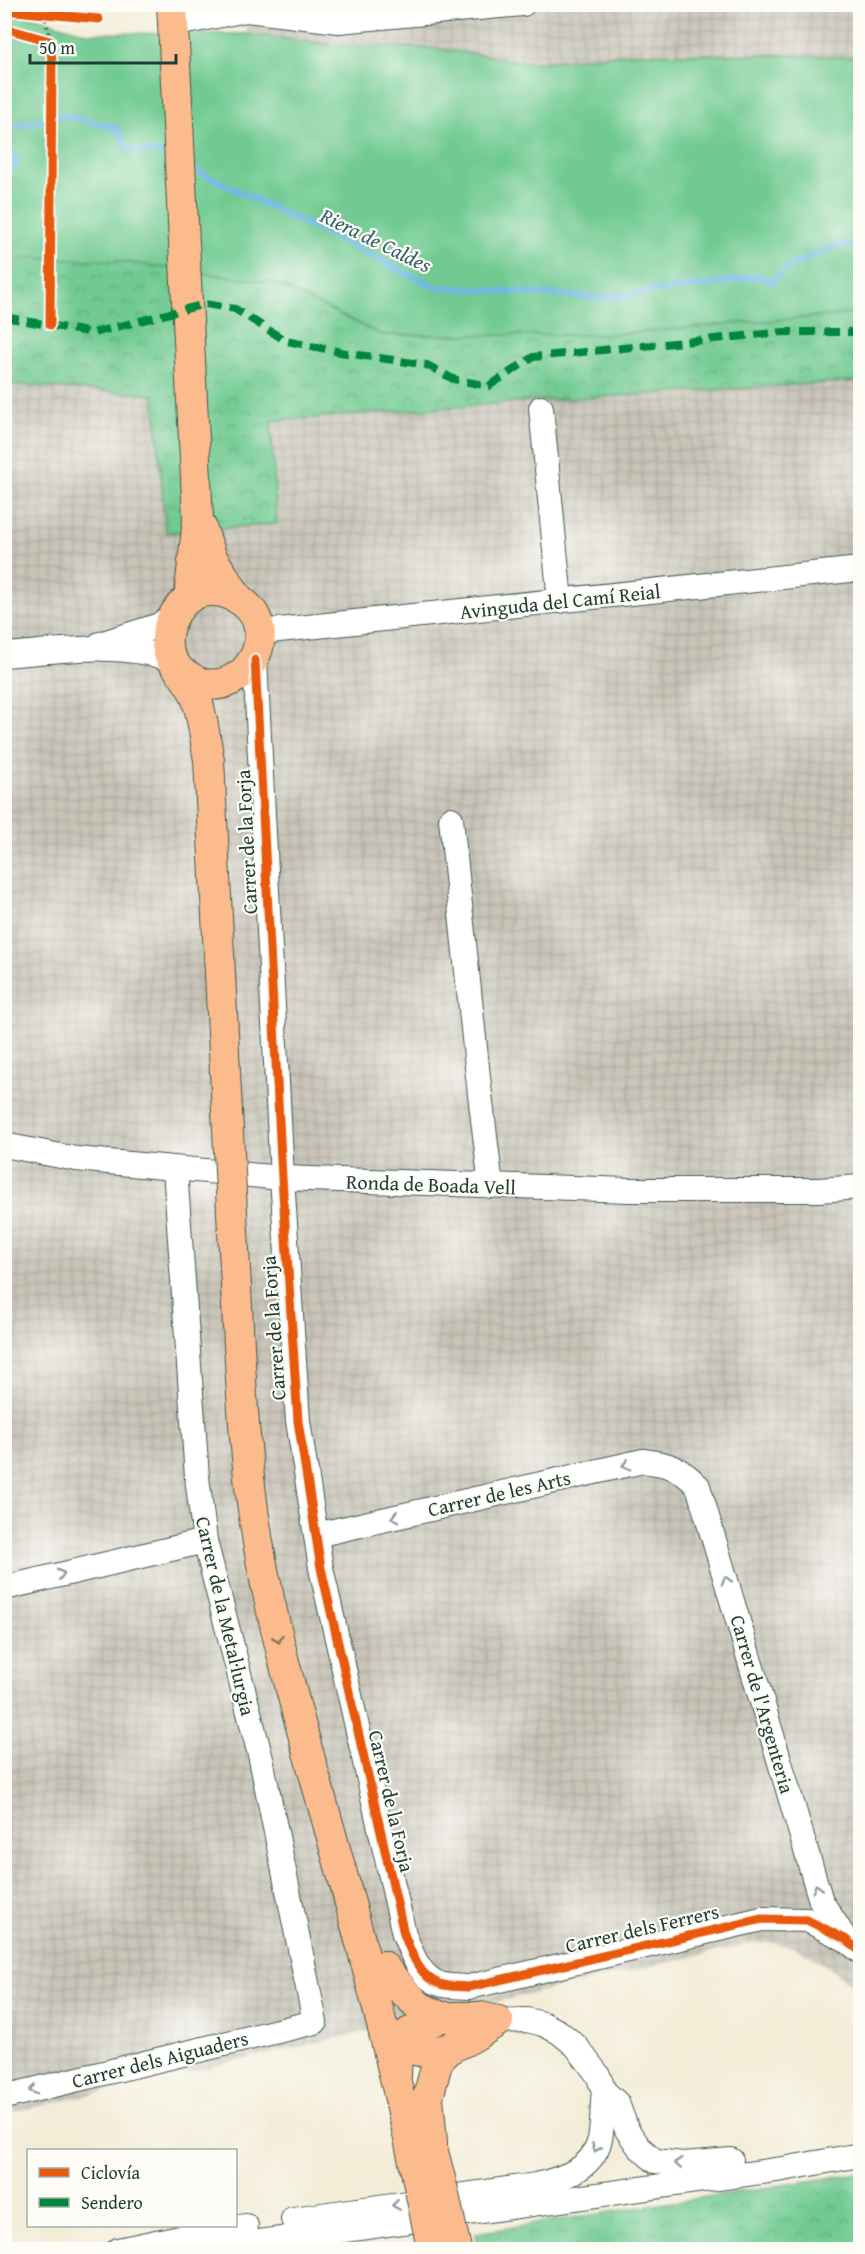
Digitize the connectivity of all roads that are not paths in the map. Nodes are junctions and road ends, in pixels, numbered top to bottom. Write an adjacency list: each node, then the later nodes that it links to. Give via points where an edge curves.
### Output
1 (523, 4): 2 (street, via 339,21)
2 (241, 7): 3 (street)
3 (172, 15): 5 (main road)
4 (541, 408): 8 (street)
5 (198, 519): 7 (main road, via 213,558); 9 (main road)
6 (861, 569): 8 (street, Avinguda del Camí Reial)
7 (238, 598): 9 (main road, via 214,591 198,594); 12 (main road, via 255,616)
8 (560, 601): 12 (street, Avinguda del Camí Reial)
9 (181, 607): 10 (street, via 157,626); 13 (main road, via 167,633 168,650)
10 (83, 649): 11 (street); 13 (street, via 146,652)
11 (4, 655)
12 (251, 657): 13 (main road, via 228,683 199,683); 14 (main road, via 225,697); 18 (street, Carrer de la Forja)
13 (178, 667): 14 (main road, via 199,707)
14 (209, 760): 21 (main road, bridge)
15 (451, 819): 19 (street)
16 (4, 1145): 17 (street, Ronda de Boada Vell, via 76,1159)
17 (176, 1169): 18 (street, Ronda de Boada Vell); 24 (street, Carrer de la Metal·lurgia, via 197,1477)
18 (282, 1178): 19 (street, Ronda de Boada Vell); 23 (street, Carrer de la Forja, via 298,1421)
19 (491, 1186): 20 (street, Ronda de Boada Vell, via 629,1190)
20 (861, 1187)
21 (244, 1415): 27 (main road); 32 (main road, one-way to 32, via 250,1488 278,1641)
22 (682, 1470): 23 (street, Carrer de les Arts, one-way to 23, via 642,1461); 26 (street, Carrer de l'Argenteria, one-way to 22, via 821,1901 698,1486)
23 (316, 1535): 28 (street, Carrer de la Forja, via 404,1934)
24 (205, 1540): 25 (street, one-way to 24); 31 (street, Carrer de la Metal·lurgia, via 261,1759)
25 (4, 1588)
26 (853, 1945): 28 (street, Carrer dels Ferrers, via 807,1920 762,1919 469,1987 440,1984)
27 (383, 1966): 29 (main road, via 420,2007); 32 (main road)
28 (427, 1977)
29 (441, 2017): 30 (main road); 32 (main road, via 410,2032)
30 (498, 2021): 33 (main road); 34 (street, via 526,2020 559,2032 588,2060)
31 (315, 2022): 35 (street, Carrer dels Aiguaders, one-way to 35)
32 (392, 2035): 33 (main road, via 423,2053); 37 (main road); 40 (main road, via 397,2052 396,2086)
33 (453, 2046): 37 (main road, via 438,2060 428,2097)
34 (604, 2091): 36 (street, one-way to 34, via 722,2162 655,2161 639,2147 627,2130 617,2103); 42 (street, one-way to 42, via 601,2135 594,2154 582,2169 560,2179 204,2232)
35 (4, 2097)
36 (861, 2141)
37 (433, 2148): 40 (main road)
38 (861, 2155): 39 (street)
39 (783, 2169): 43 (street); 44 (street, via 713,2191)
40 (431, 2188): 41 (main road, bridge)
41 (444, 2249)
42 (118, 2250)
43 (202, 2250)
44 (311, 2250)

